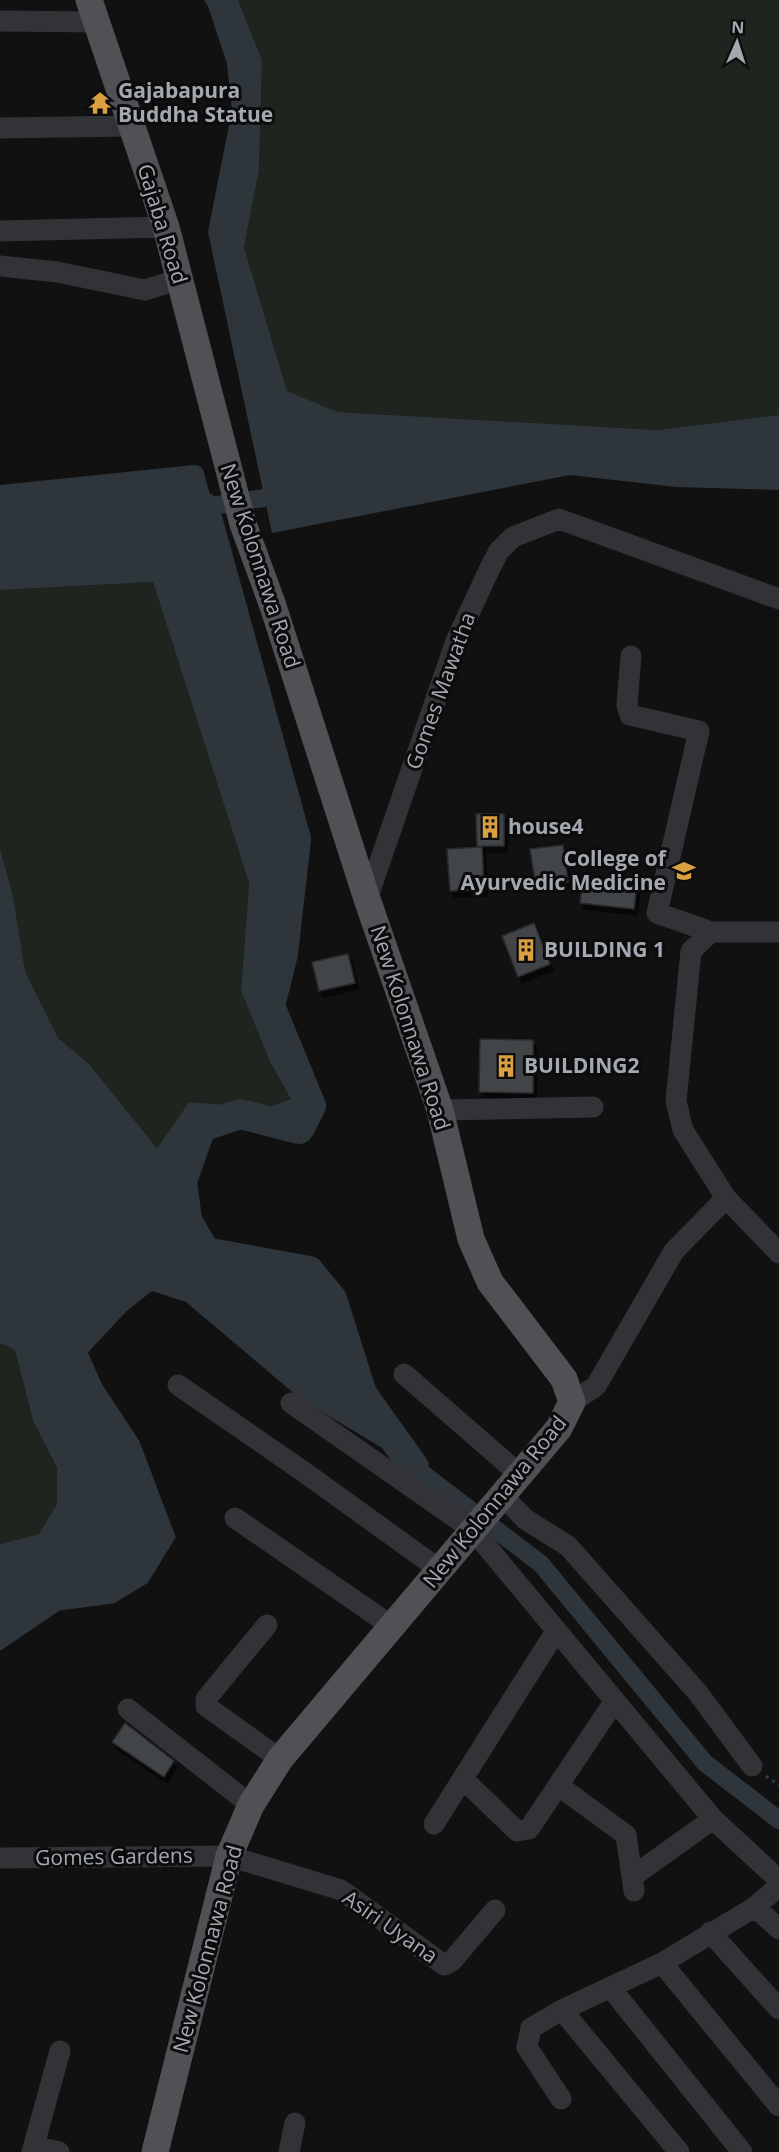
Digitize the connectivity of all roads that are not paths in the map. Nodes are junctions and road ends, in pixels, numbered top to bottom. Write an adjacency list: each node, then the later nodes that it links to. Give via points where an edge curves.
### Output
1 (93, 11): 2 (street); 3 (main road, Gajaba Road)
2 (0, 21)
3 (132, 126): 4 (street); 5 (main road, Gajaba Road)
4 (0, 128)
5 (166, 226): 6 (street); 8 (main road, Gajaba Road)
6 (0, 231)
7 (0, 266): 8 (street, via 57,272 145,290)
8 (180, 279): 9 (main road, Gajaba Road)
9 (223, 452): 12 (main road, New Kolonnawa Road, via 243,524)
10 (779, 599): 12 (street, Gomes Mawatha, via 559,519 513,537 499,550 456,641)
11 (631, 656): 13 (street, via 627,705 630,715 699,731 657,913)
12 (367, 899): 16 (main road, New Kolonnawa Road)
13 (711, 932): 14 (street); 17 (street, via 691,951 676,1101 683,1130)
14 (779, 932)
15 (593, 1107): 16 (street)
16 (440, 1110): 21 (main road, New Kolonnawa Road, via 471,1239 490,1282 564,1379)
17 (726, 1198): 18 (street); 21 (street, via 674,1251 596,1386)
18 (779, 1253)
19 (404, 1374): 23 (street)
20 (178, 1385): 27 (street)
21 (572, 1402): 23 (main road, New Kolonnawa Road, via 559,1428)
22 (291, 1403): 26 (street)
23 (519, 1474): 24 (main road, New Kolonnawa Road)
24 (500, 1497): 26 (main road, New Kolonnawa Road); 34 (street, via 525,1519 568,1546 698,1692)
25 (235, 1518): 29 (street)
26 (475, 1528): 27 (main road, New Kolonnawa Road); 30 (street)
27 (440, 1570): 29 (main road, New Kolonnawa Road)
28 (267, 1624): 33 (street, via 206,1699 206,1706)
29 (393, 1627): 33 (main road, New Kolonnawa Road)
30 (556, 1631): 31 (street); 35 (street)
31 (614, 1702): 36 (street); 38 (street)
32 (128, 1709): 37 (street)
33 (280, 1759): 37 (main road, New Kolonnawa Road)
34 (752, 1766)
35 (463, 1779): 36 (street, via 516,1830 529,1829); 39 (street)
36 (560, 1786): 38 (street, via 626,1835 633,1884)
37 (251, 1805): 40 (main road, New Kolonnawa Road)
38 (713, 1819): 42 (street)
39 (434, 1824)
40 (229, 1856): 41 (street, Gomes Gardens); 45 (street, Asiri Uyana, via 341,1890 444,1965 452,1962); 58 (main road, New Kolonnawa Road)
41 (0, 1858)
42 (779, 1880)
43 (779, 1886): 44 (street)
44 (755, 1907): 46 (street); 47 (street)
45 (495, 1910)
46 (779, 1929)
47 (710, 1932): 48 (street); 50 (street)
48 (662, 1963): 49 (street); 54 (street)
49 (610, 1987): 51 (street); 61 (street)
50 (779, 2009)
51 (562, 2010): 53 (street, via 531,2028 527,2047); 60 (street)
52 (60, 2051): 56 (street)
53 (561, 2099)
54 (779, 2106)
55 (295, 2123): 59 (street)
56 (33, 2149): 57 (street)
57 (59, 2152)
58 (155, 2152)
59 (289, 2152)
60 (679, 2152)
61 (742, 2152)

